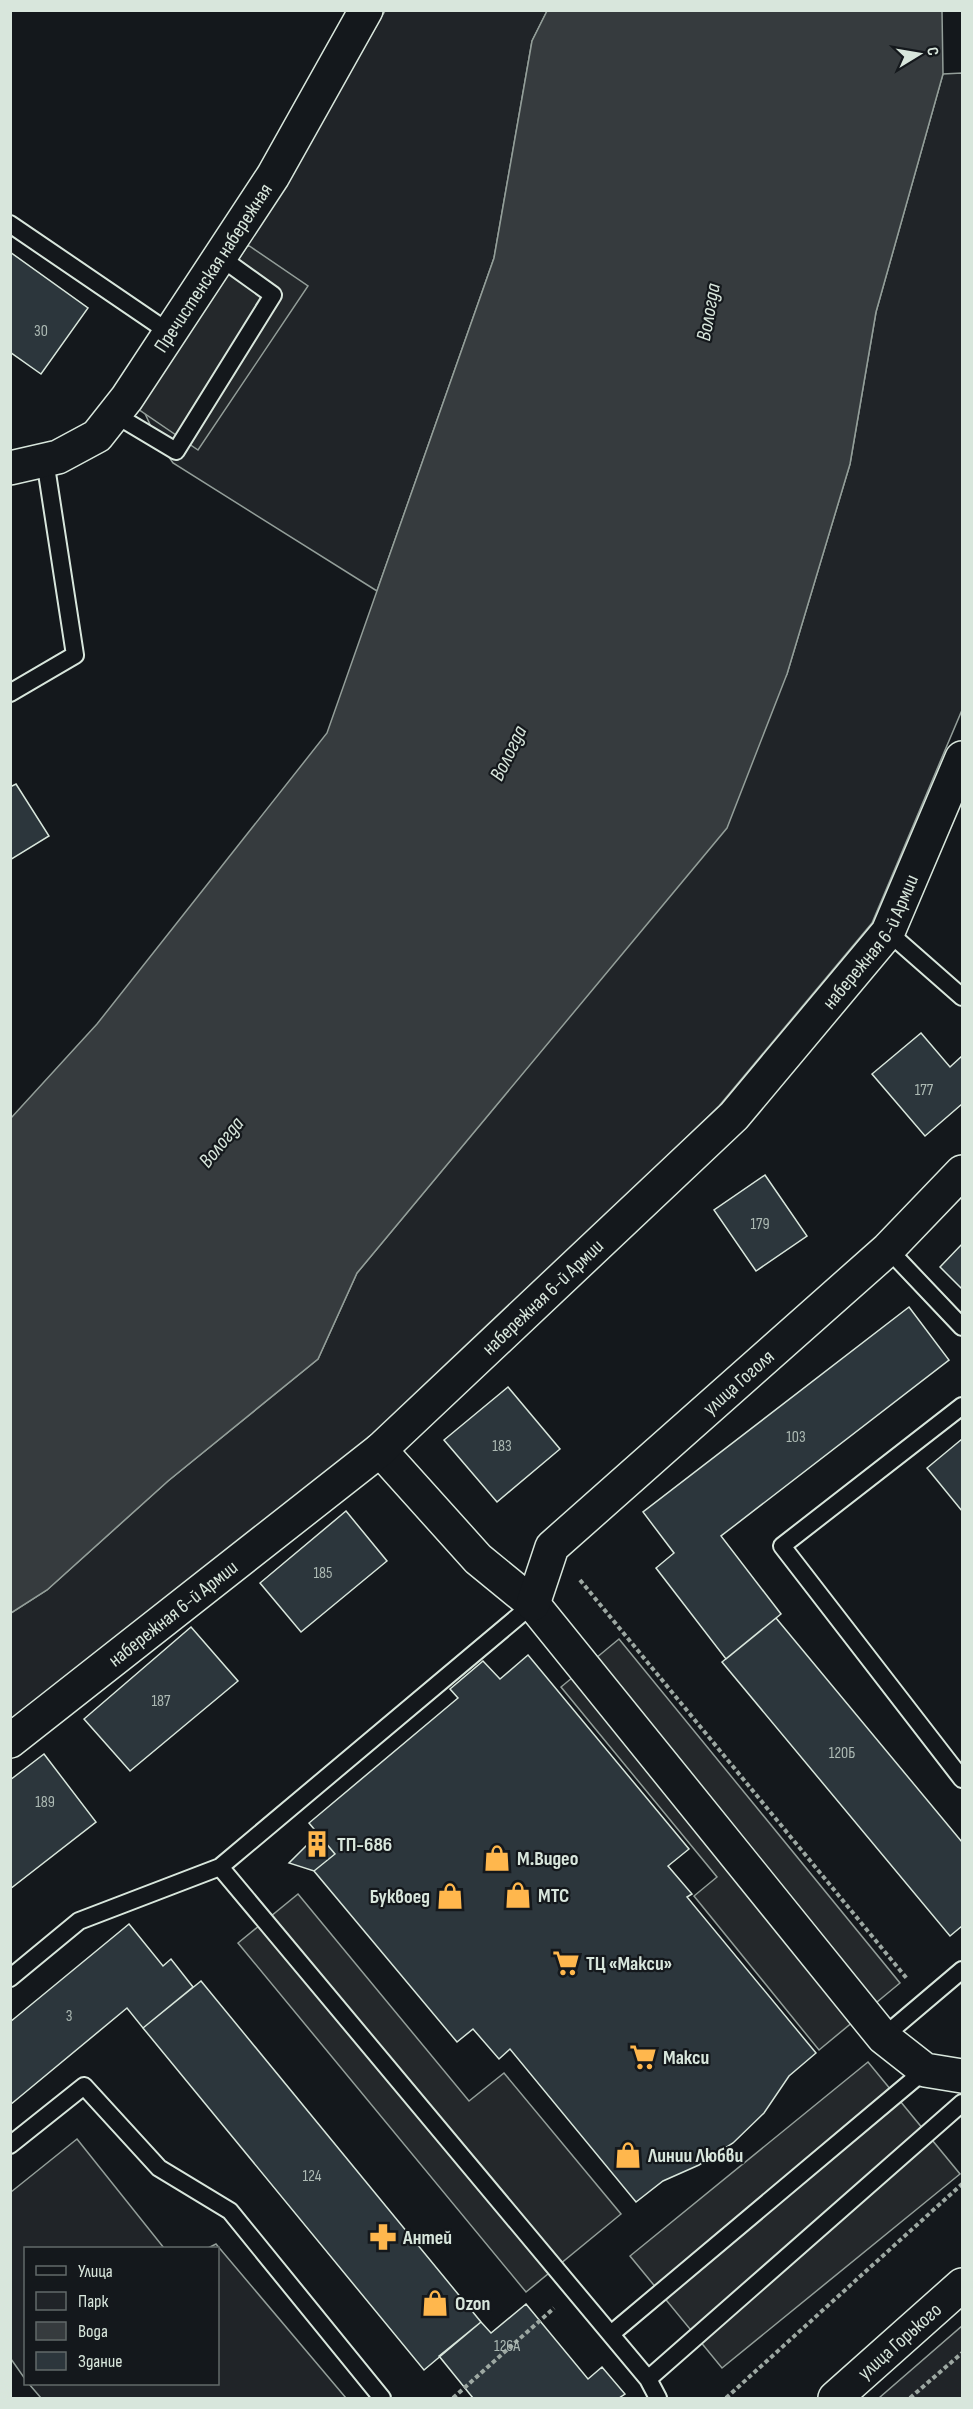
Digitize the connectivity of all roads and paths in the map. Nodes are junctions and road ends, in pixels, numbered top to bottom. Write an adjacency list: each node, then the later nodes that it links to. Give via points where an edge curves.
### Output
1 (366, 10): 3 (street, Пречистенская набережная, via 273,176)
2 (10, 224): 4 (lane)
3 (220, 257): 4 (street, Пречистенская набережная); 5 (lane, via 273,295 176,451)
4 (170, 333): 5 (street, Пречистенская набережная)
5 (114, 414): 6 (street, Пречистенская набережная, via 97,436)
6 (45, 460): 7 (street, Пречистенская набережная); 8 (lane, via 75,655)
7 (10, 468)
8 (10, 693)
9 (963, 758): 10 (street, набережная 6-й Армии)
10 (888, 932): 11 (lane); 16 (street, набережная 6-й Армии, via 734,1116)
11 (963, 997)
12 (963, 1172): 13 (street, улица Гоголя)
13 (888, 1249): 14 (lane); 17 (street, улица Гоголя)
14 (963, 1327)
15 (963, 1406): 20 (lane, via 782,1546)
16 (380, 1450): 18 (street, via 478,1559); 19 (street, набережная 6-й Армии)
17 (552, 1547): 18 (street, улица Гоголя); 24 (path)
18 (533, 1604): 21 (lane); 25 (street)
19 (10, 1741)
20 (963, 1779)
21 (220, 1867): 23 (lane, via 79,1921); 32 (lane)
22 (963, 1970): 24 (lane)
23 (10, 1978)
24 (925, 2001): 25 (lane)
25 (883, 2037): 26 (street)
26 (925, 2070): 27 (street); 33 (lane)
27 (963, 2076)
28 (963, 2103): 35 (lane)
29 (10, 2145): 36 (lane, via 84,2086 159,2168 230,2211)
30 (963, 2184): 39 (path)
31 (963, 2285): 40 (street, улица Горького)
32 (574, 2290): 33 (lane); 37 (path)
33 (611, 2334): 35 (lane)
34 (963, 2353): 41 (path)
35 (648, 2379): 38 (lane)
36 (382, 2398)
37 (453, 2398)
38 (658, 2398)
39 (726, 2398)
40 (835, 2398)
41 (910, 2398)

